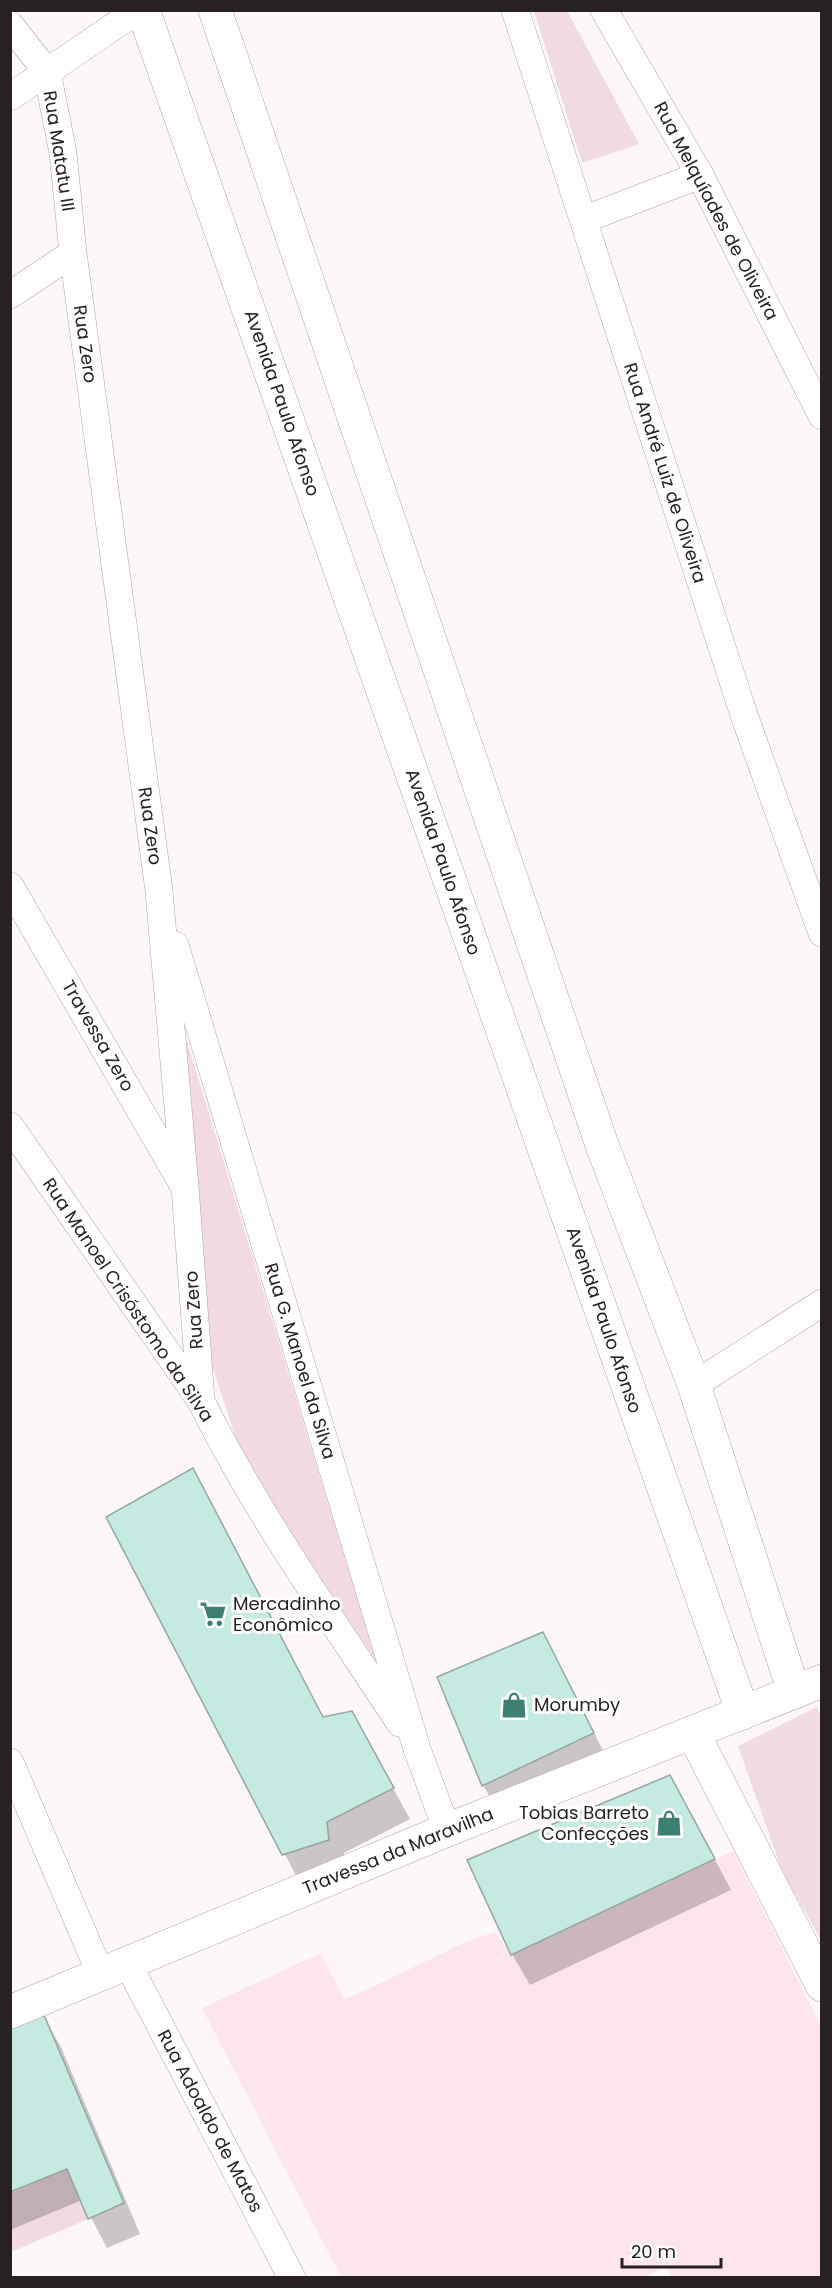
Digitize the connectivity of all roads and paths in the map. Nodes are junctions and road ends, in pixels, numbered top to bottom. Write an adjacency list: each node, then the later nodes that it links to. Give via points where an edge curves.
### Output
1 (138, 10): 7 (street)
2 (143, 10): 23 (street, Avenida Paulo Afonso)
3 (214, 10): 20 (street, via 602,1145)
4 (515, 10): 10 (street, Rua André Luiz de Oliveira)
5 (604, 10): 9 (street, Rua Melquíades de Oliveira)
6 (10, 25): 7 (street, Rua Matatu III)
7 (47, 72): 8 (street); 11 (street, Rua Matatu III, via 63,153)
8 (10, 97)
9 (700, 175): 10 (street); 13 (street, Rua Melquíades de Oliveira)
10 (583, 220): 16 (street, Rua André Luiz de Oliveira, via 744,715)
11 (73, 253): 12 (street); 15 (street, Rua Zero)
12 (10, 295)
13 (822, 416)
14 (10, 886): 18 (street, Travessa Zero)
15 (159, 891): 18 (street, Rua Zero); 25 (street, Rua G. Manoel da Silva)
16 (822, 933)
17 (10, 1126): 21 (street, Rua Manoel Crisóstomo da Silva)
18 (185, 1187): 21 (street, Rua Zero)
19 (822, 1302): 20 (street)
20 (694, 1385): 22 (street)
21 (201, 1401): 25 (street, Rua Manoel Crisóstomo da Silva, via 225,1449)
22 (808, 1687): 23 (street, Travessa da Maravilha)
23 (743, 1713): 24 (street, Travessa da Maravilha)
24 (693, 1733): 27 (street, Travessa da Maravilha); 29 (street)
25 (417, 1749): 27 (street, Rua G. Manoel da Silva)
26 (10, 1762): 28 (street, Rua Adoaldo de Matos)
27 (447, 1830): 28 (street, Travessa da Maravilha)
28 (114, 1969): 30 (street, Travessa da Maravilha); 31 (street, Rua Adoaldo de Matos)
29 (822, 1985)
30 (10, 2012)
31 (292, 2277)

